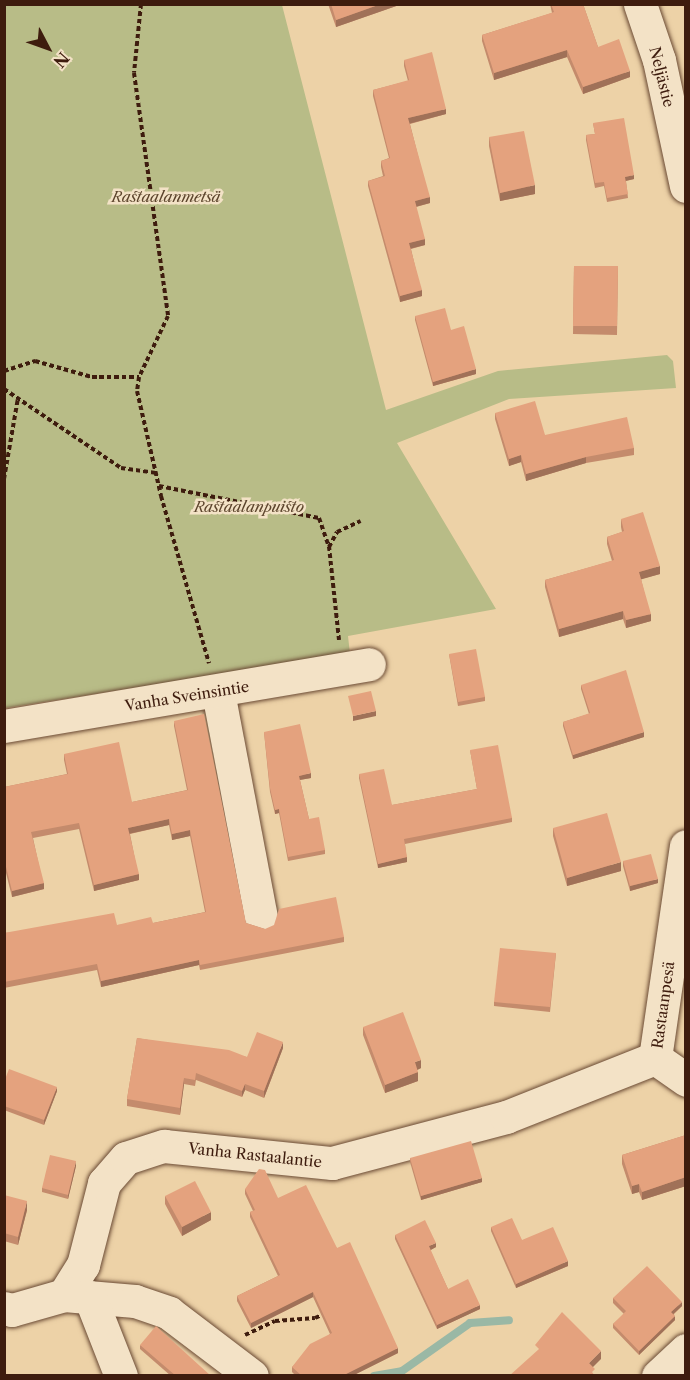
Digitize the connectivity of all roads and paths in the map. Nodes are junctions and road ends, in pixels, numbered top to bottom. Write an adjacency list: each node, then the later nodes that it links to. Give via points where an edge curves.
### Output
1 (141, 4): 5 (path, via 134,73 168,316)
2 (640, 4): 3 (street, Neljästie, via 659,60)
3 (686, 186)
4 (4, 372): 5 (path, via 35,361 92,377)
5 (139, 377): 8 (path, via 137,391)
6 (4, 389): 7 (path)
7 (18, 398): 8 (path, via 121,468); 9 (path)
8 (156, 473): 10 (path)
9 (4, 479)
10 (159, 486): 12 (path, via 319,518); 14 (path)
11 (361, 521): 12 (path, via 336,532)
12 (329, 547): 13 (path)
13 (356, 666): 14 (street, Vanha Sveinsintie)
14 (218, 692): 15 (street, Vanha Sveinsintie); 17 (street)
15 (4, 726)
16 (686, 846): 18 (street, Rastaanpesä)
17 (261, 916)
18 (655, 1058): 19 (street); 20 (street, Vanha Rastaalantie, via 506,1117 332,1163 164,1146 126,1158 104,1183)
19 (686, 1080)
20 (77, 1296): 21 (street, via 12,1310); 25 (street); 26 (street, via 135,1300 169,1313)
21 (4, 1308)
22 (333, 1310): 23 (path, via 315,1318 275,1321)
23 (236, 1337)
24 (686, 1350): 27 (street)
25 (121, 1376)
26 (252, 1376)
27 (658, 1376)

